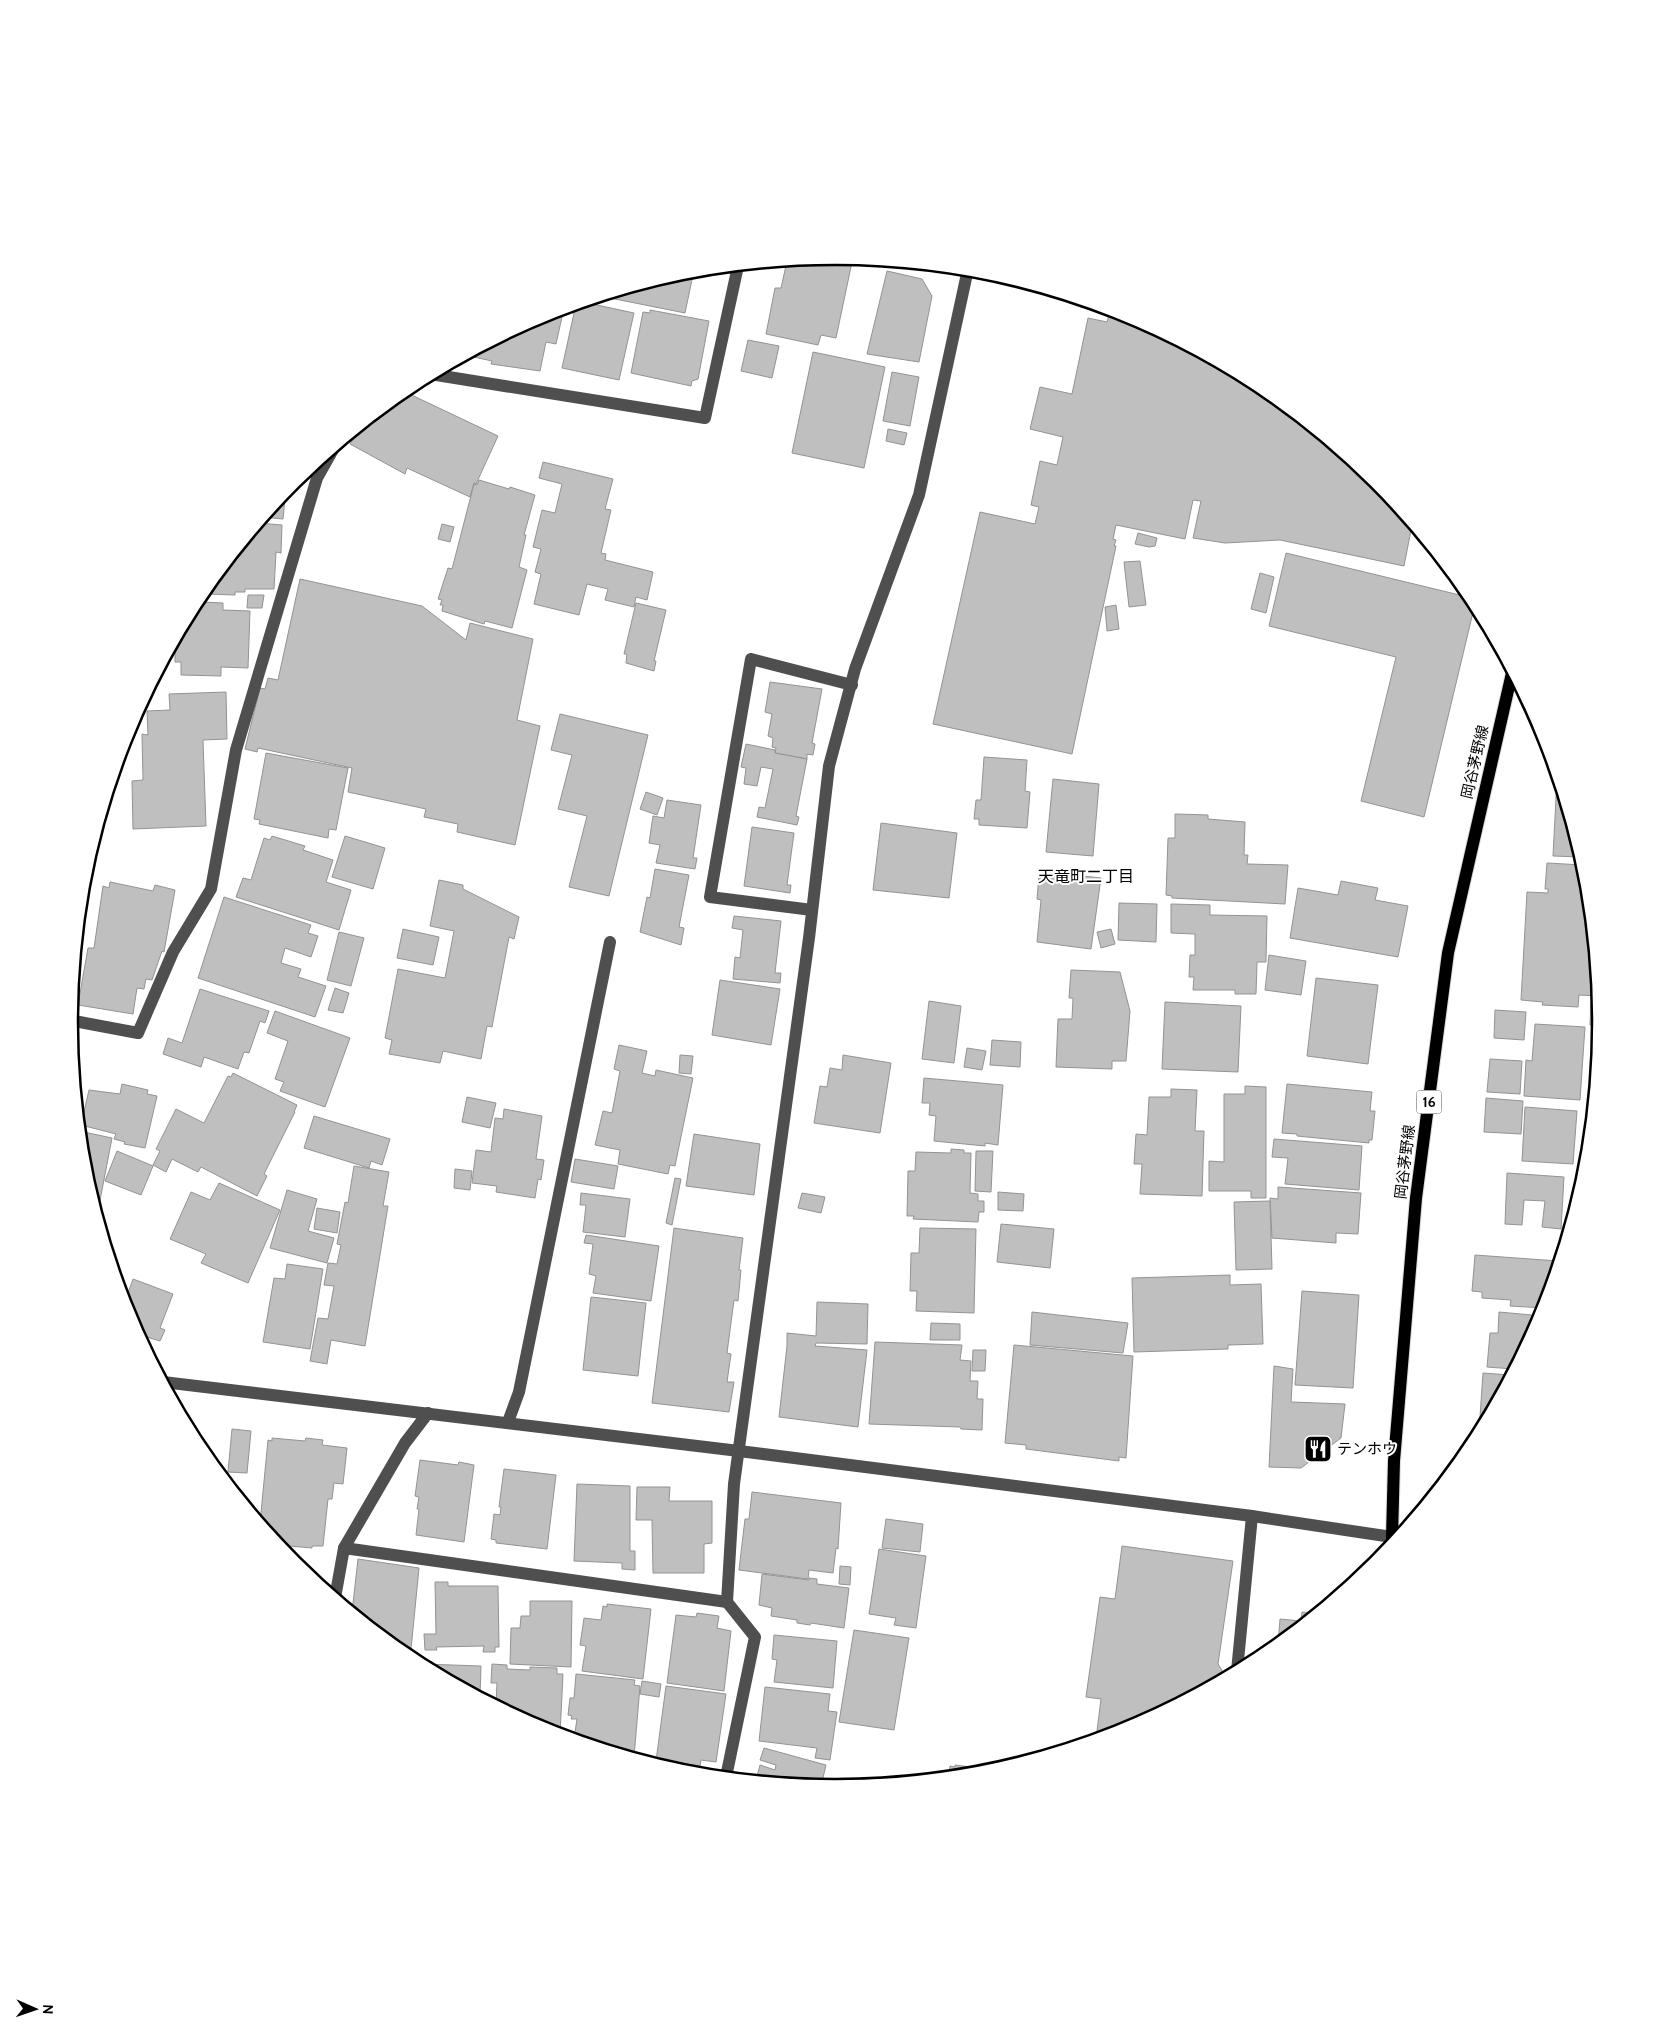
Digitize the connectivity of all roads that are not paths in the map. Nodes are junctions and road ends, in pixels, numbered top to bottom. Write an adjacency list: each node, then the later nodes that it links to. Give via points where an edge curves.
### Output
1 (737, 271): 3 (street, via 705,418)
2 (966, 277): 6 (street, via 919,495)
3 (441, 376)
4 (327, 461): 9 (street, via 317,478 236,750 211,889 173,952 138,1033)
5 (1510, 681): 15 (main road, 岡谷茅野線 / 16, via 1448,954 1416,1198 1394,1461)
6 (852, 685): 7 (street, via 829,766); 7 (street, via 751,659 710,897)
7 (812, 910): 13 (street)
8 (610, 942): 12 (street, via 519,1392)
9 (78, 1022)
10 (170, 1383): 11 (street)
11 (428, 1413): 12 (street); 17 (street, via 405,1443)
12 (508, 1422): 13 (street)
13 (739, 1451): 14 (street); 19 (street)
14 (1252, 1516): 16 (street); 20 (street)
15 (1393, 1533)
16 (1387, 1539)
17 (344, 1548): 18 (street); 19 (street)
18 (336, 1592)
19 (727, 1602): 21 (street, via 755,1638)
20 (1238, 1662)
21 (727, 1771)

